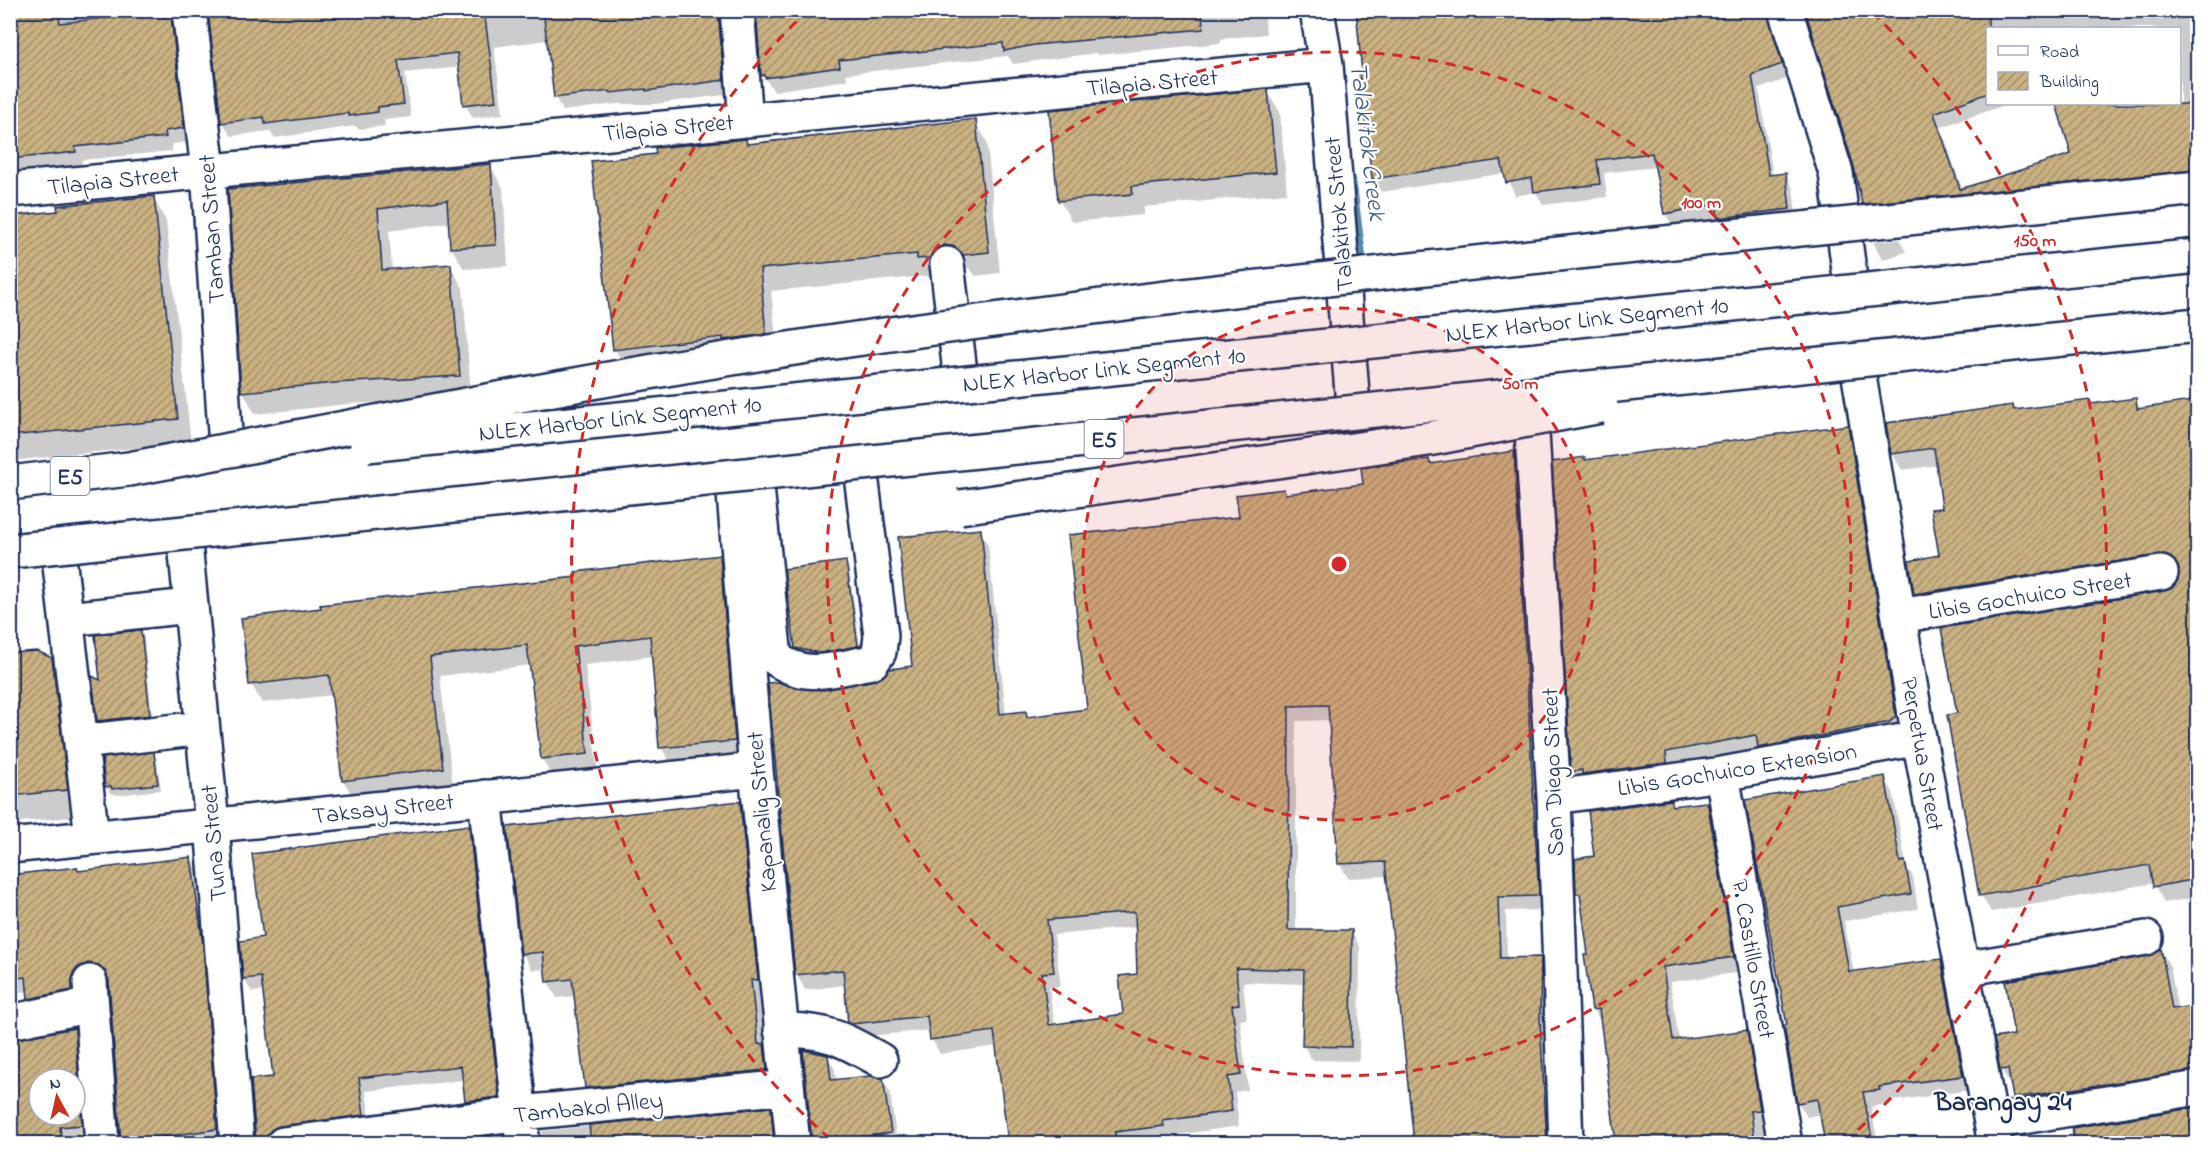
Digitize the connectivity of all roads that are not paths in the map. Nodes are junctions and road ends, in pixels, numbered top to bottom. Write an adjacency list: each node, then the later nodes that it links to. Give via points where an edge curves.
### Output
1 (189, 10): 7 (main road, Tamban Street)
2 (737, 10): 6 (main road)
3 (1317, 10): 5 (main road, Talakitok Street)
4 (1785, 10): 12 (main road, via 1836,173)
5 (1326, 65): 6 (main road, Tilapia Street); 18 (main road, Talakitok Street)
6 (746, 120): 7 (main road, Tilapia Street)
7 (208, 170): 9 (main road, Tilapia Street); 19 (main road, Tamban Street)
8 (2198, 188): 21 (main road, bridge, via 1275,286 818,345)
9 (10, 190)
10 (2198, 256): 21 (main road, NLEX Harbor Link Segment 10 / E5, bridge)
11 (947, 264): 16 (main road)
12 (1850, 278)
13 (2198, 325): 14 (main road, E5, bridge)
14 (1824, 364): 24 (main road, bridge, via 1428,439); 26 (main road, E5, bridge)
15 (1857, 364): 31 (main road, Perpetua Street)
16 (960, 372)
17 (1530, 400): 39 (main road, San Diego Street)
18 (1354, 418)
19 (226, 448)
20 (860, 466): 29 (main road, via 881,636 879,652 872,662 803,673 788,668 775,658)
21 (129, 469): 23 (main road, NLEX Harbor Link Segment 10 / E5)
22 (744, 479): 29 (main road, Kapanalig Street)
23 (10, 483)
24 (960, 507)
25 (185, 543): 30 (main road, Tuna Street)
26 (10, 551)
27 (59, 557): 32 (main road)
28 (2161, 573): 31 (main road, Libis Gochuico Street)
29 (754, 583): 36 (main road, Kapanalig Street)
30 (190, 606): 32 (main road); 33 (main road, Tuna Street)
31 (1899, 616): 34 (main road, Perpetua Street)
32 (68, 619): 35 (main road)
33 (202, 728): 35 (main road); 40 (main road, Tuna Street)
34 (1919, 738): 37 (main road, Libis Gochuico Extension); 44 (main road, Perpetua Street)
35 (81, 742): 41 (main road)
36 (756, 770): 38 (main road, Taksay Street); 46 (main road, Kapanalig Street)
37 (1722, 774): 39 (main road, Libis Gochuico Extension); 57 (main road, P. Castillo Street)
38 (485, 797): 40 (main road, Taksay Street); 50 (main road)
39 (1554, 797): 56 (main road, San Diego Street)
40 (212, 825): 41 (main road, Taksay Street); 53 (main road, Tuna Street)
41 (92, 837): 42 (main road, Taksay Street)
42 (10, 846)
43 (2146, 938): 44 (main road)
44 (1963, 969): 51 (main road, Perpetua Street)
45 (10, 1022): 52 (main road, via 91,993)
46 (781, 1030): 47 (main road, via 810,1030 840,1037); 48 (main road, Kapanalig Street)
47 (880, 1060)
48 (787, 1087): 50 (main road, Tambakol Alley); 55 (main road, Kapanalig Street)
49 (2198, 1088): 51 (main road)
50 (522, 1128): 54 (main road, Tambakol Alley)
51 (1994, 1133)
52 (102, 1143)
53 (237, 1143)
54 (283, 1143)
55 (793, 1143)
56 (1566, 1143)
57 (1785, 1143)

